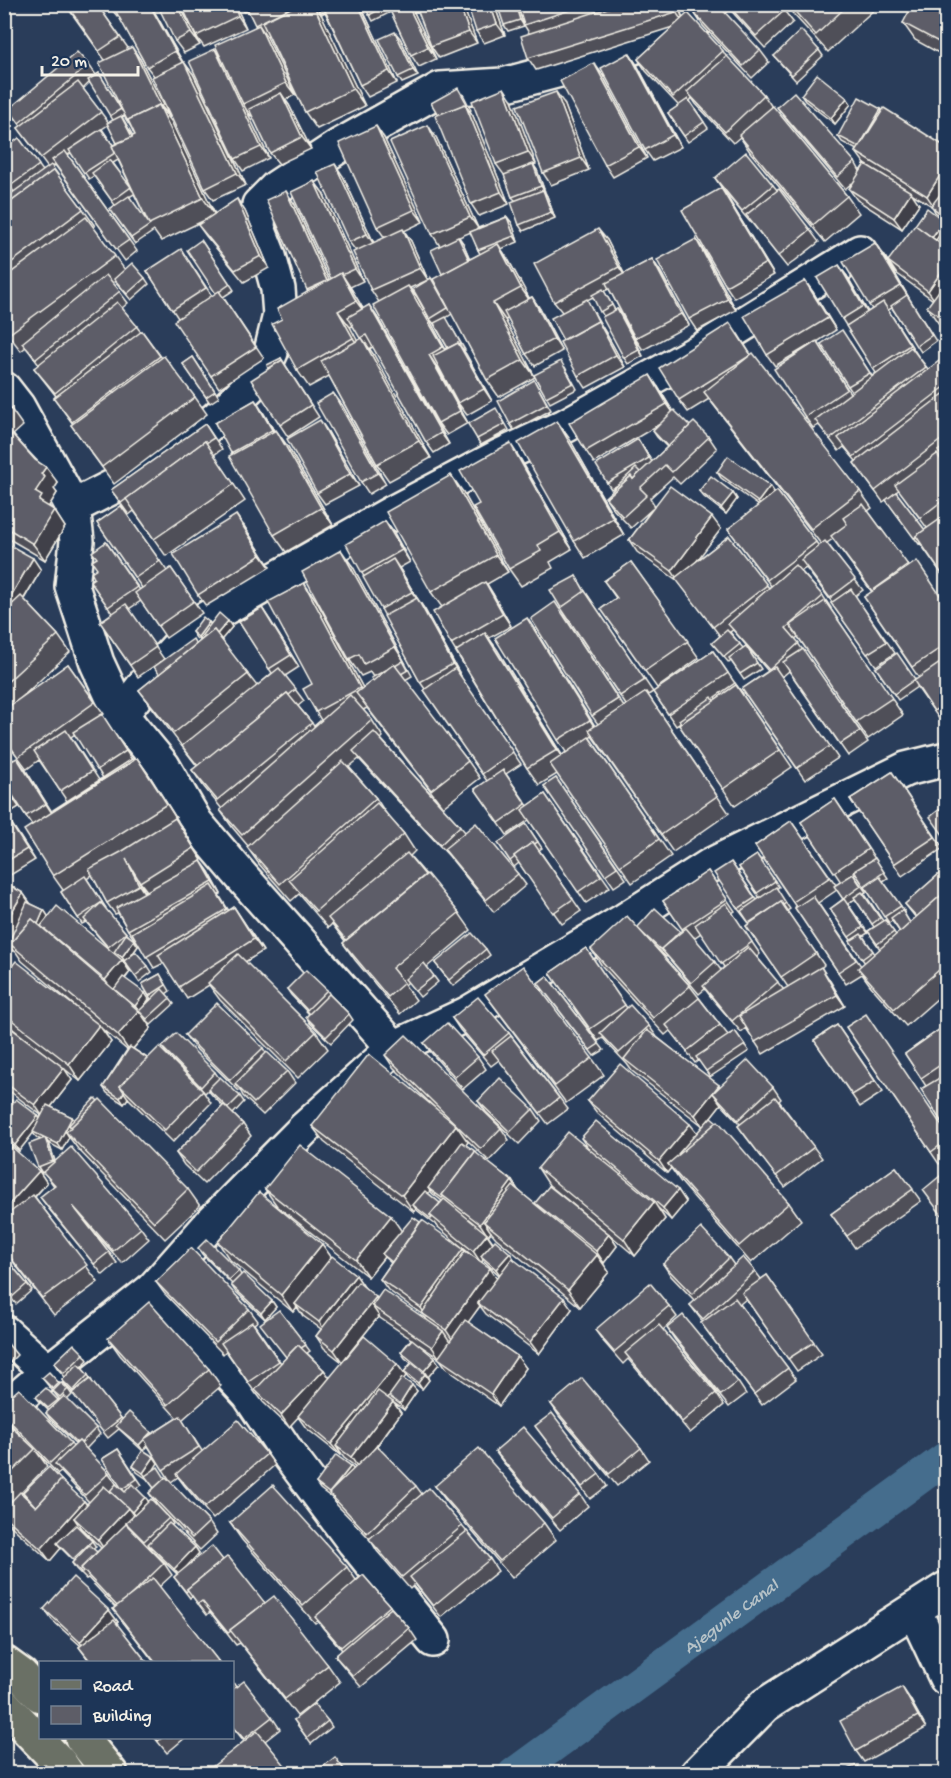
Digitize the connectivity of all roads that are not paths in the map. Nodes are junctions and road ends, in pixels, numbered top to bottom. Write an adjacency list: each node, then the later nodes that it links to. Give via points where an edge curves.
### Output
1 (711, 4): 4 (street, via 696,20 664,36 594,62 502,85 440,89 339,146 277,187 259,205 258,228 278,289 280,315 263,370 217,418 167,459)
2 (860, 252): 5 (street, via 685,359 565,426 390,514 200,622)
3 (4, 389): 4 (street)
4 (73, 507): 5 (street, via 77,541 72,586 97,663)
5 (122, 715): 7 (street, via 163,766 196,823)
6 (946, 759): 7 (street, via 906,769 711,865 467,1014)
7 (394, 1047): 8 (street, via 304,1129 213,1221)
8 (152, 1290): 10 (street); 14 (street, via 249,1395 289,1455)
9 (4, 1332): 10 (street)
10 (48, 1372): 11 (street)
11 (4, 1410)
12 (946, 1589): 13 (street)
13 (914, 1610): 16 (street); 22 (street, via 765,1705)
14 (434, 1640)
15 (4, 1663): 17 (main road)
16 (946, 1678)
17 (39, 1694)
18 (4, 1705): 20 (main road)
19 (84, 1739): 21 (main road)
20 (67, 1773)
21 (111, 1773)
22 (697, 1773)

